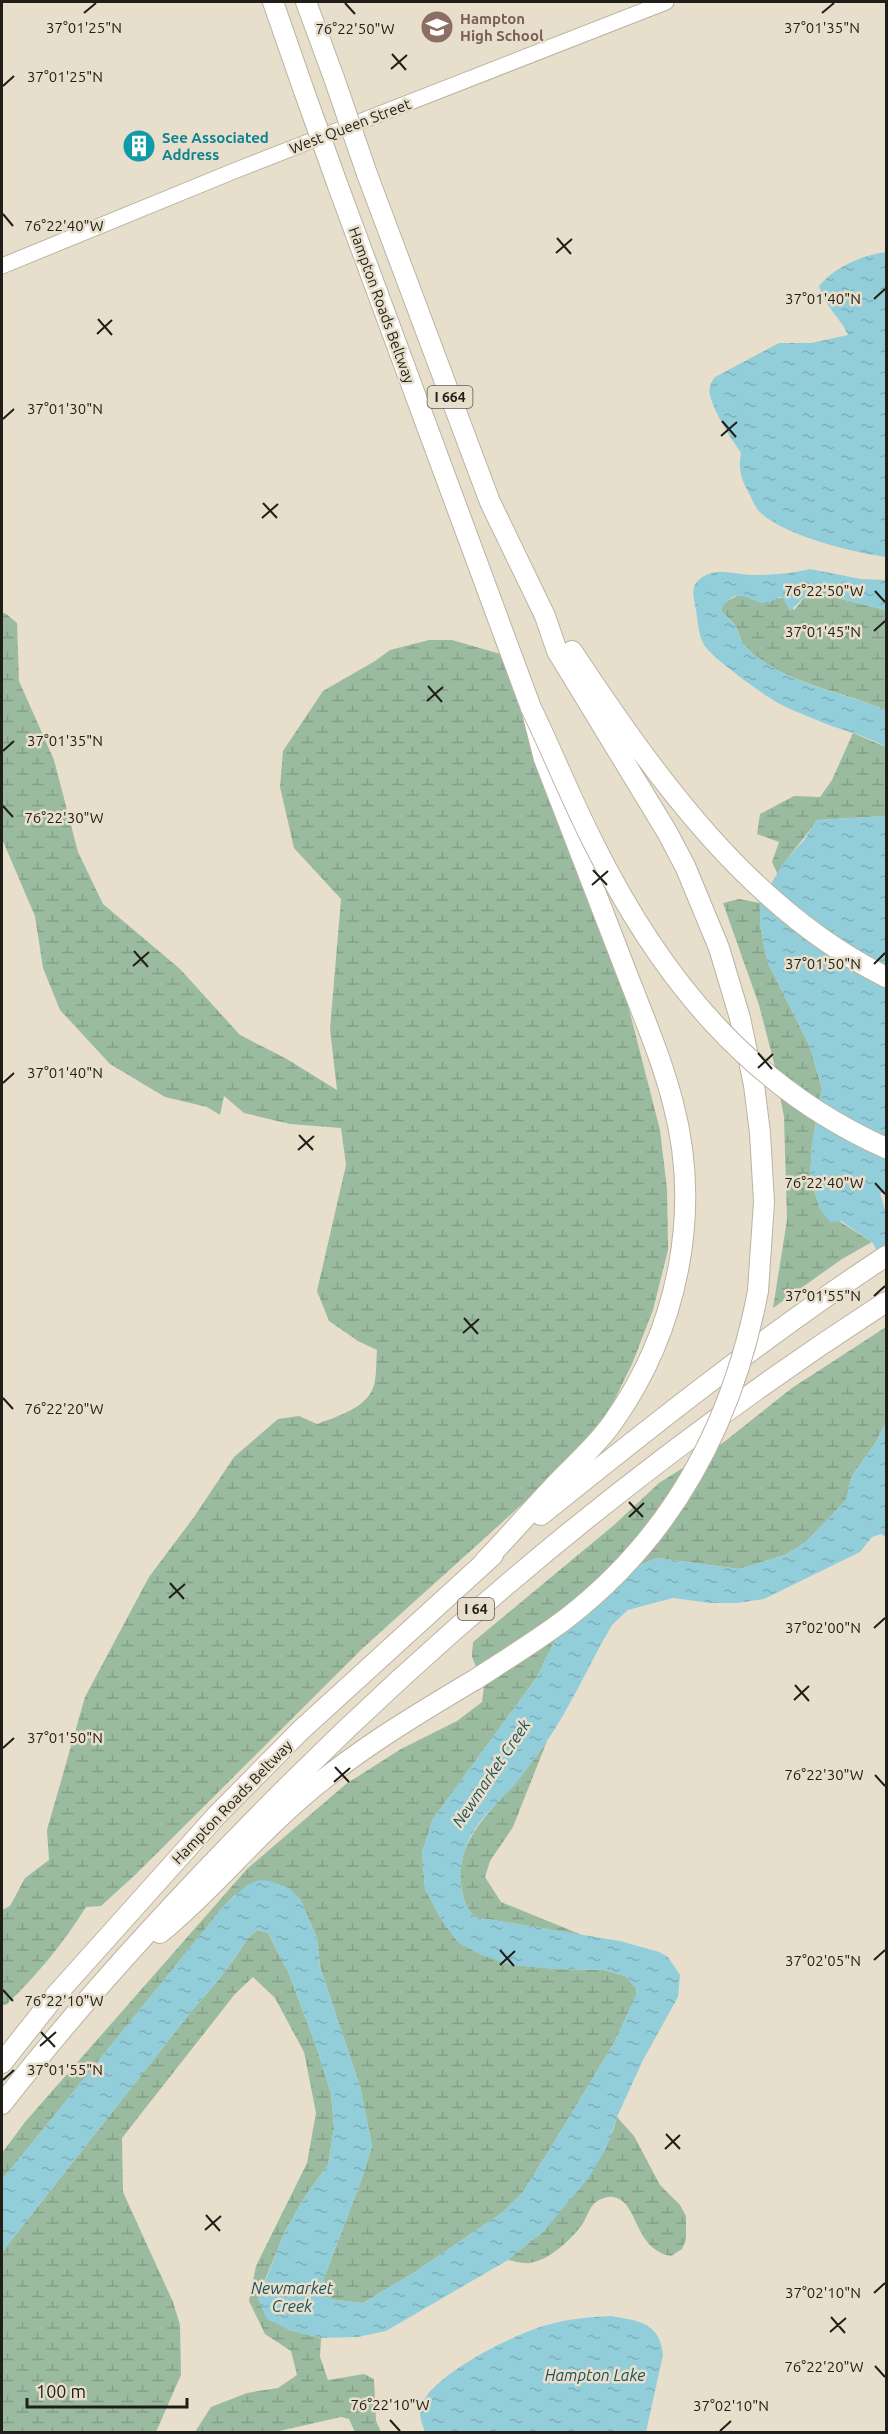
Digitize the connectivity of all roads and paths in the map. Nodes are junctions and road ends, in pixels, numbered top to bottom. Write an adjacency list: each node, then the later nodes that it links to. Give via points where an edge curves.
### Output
1 (273, 2): 6 (highway, Hampton Roads Beltway / I 664, bridge)
2 (306, 2): 5 (highway, Hampton Roads Beltway / I 664, bridge, via 490,502)
3 (666, 2): 4 (main road, West Queen Street)
4 (2, 266)
5 (545, 615): 7 (highway, via 651,764 739,867 811,931); 12 (highway, bridge, via 557,651 685,866 719,948 740,1017 760,1133 764,1202 758,1291 746,1348 725,1410 700,1461 671,1508 632,1558 595,1595 548,1632 316,1785 256,1839 183,1914)
6 (531, 708): 8 (highway, bridge, via 612,880 656,951 697,1006 779,1086 814,1110); 11 (highway, bridge, via 544,759 668,1083 681,1141 686,1200 681,1258 667,1315 637,1383 593,1447)
7 (886, 977)
8 (886, 1148)
9 (883, 1258): 11 (highway, I 64, via 695,1394)
10 (886, 1302): 12 (highway, I 64, via 701,1430 488,1599 336,1738 199,1876)
11 (484, 1562): 13 (highway, Hampton Roads Beltway / I 64, via 301,1730 217,1815 63,1988)
12 (113, 1971): 14 (highway, I 64)
13 (2, 2063)
14 (2, 2104)

